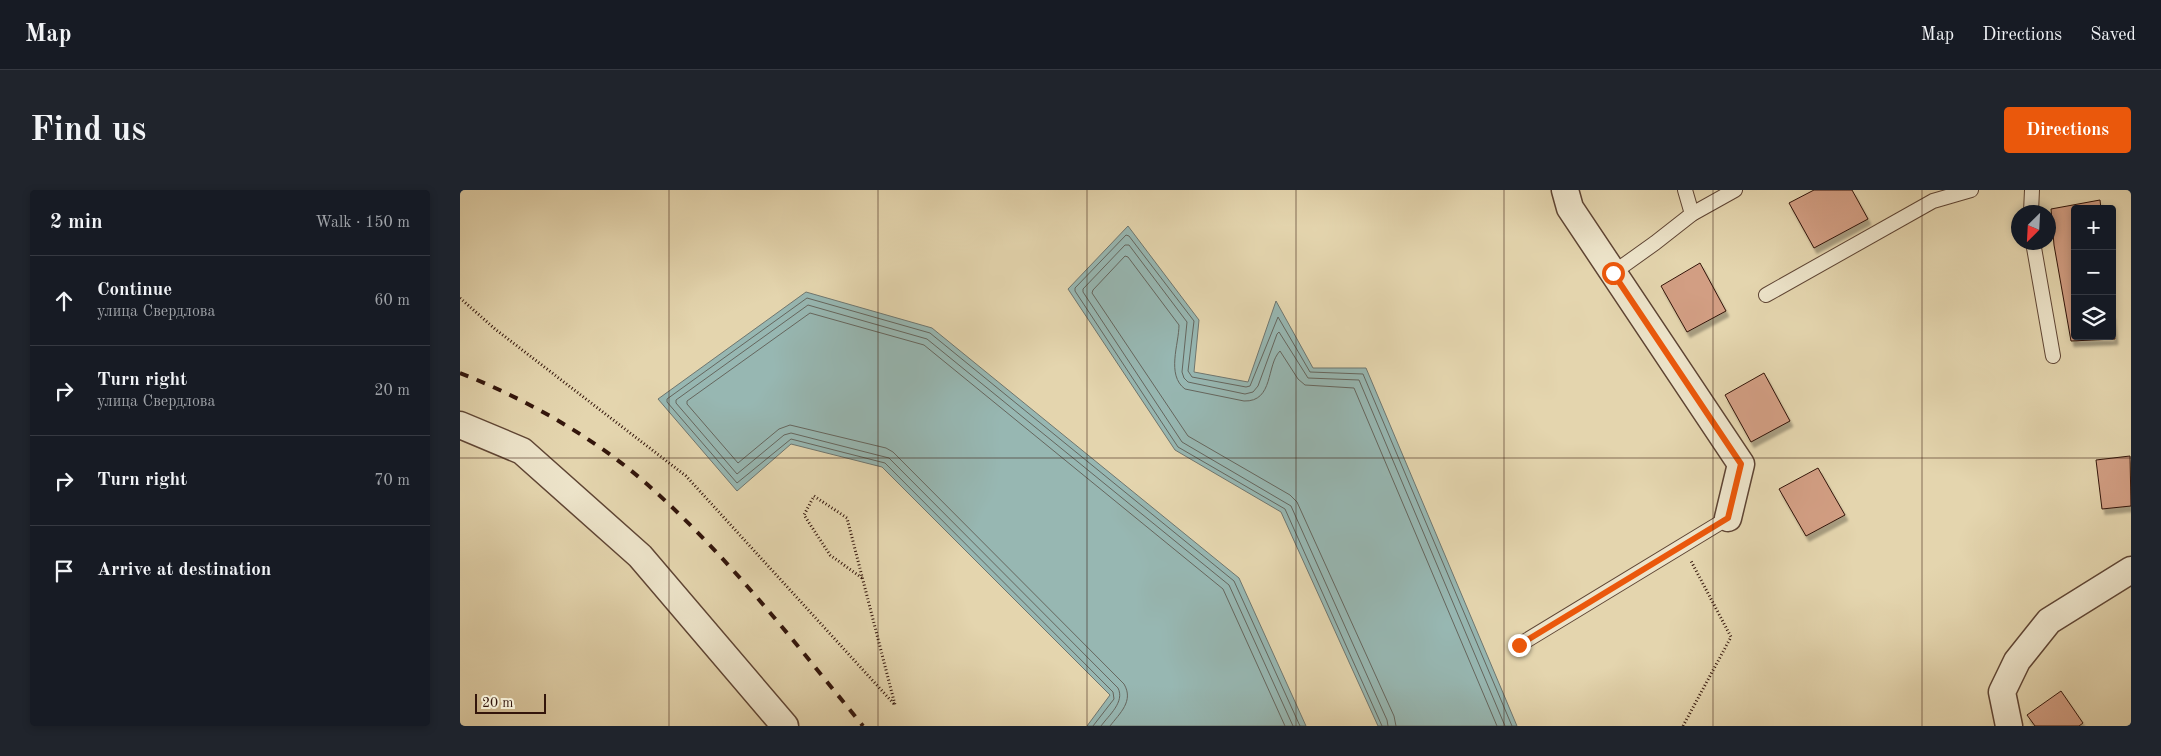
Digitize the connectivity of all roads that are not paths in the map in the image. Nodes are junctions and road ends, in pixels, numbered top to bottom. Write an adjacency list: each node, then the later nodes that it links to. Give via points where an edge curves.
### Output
1 (1565, 190): 9 (street, via 1570,208)
2 (1685, 190): 7 (lane)
3 (1735, 190): 7 (lane)
4 (1971, 190): 10 (lane, via 1933,201)
5 (2032, 190): 6 (lane)
6 (2031, 205)
7 (1692, 214): 9 (lane)
8 (2034, 250): 11 (lane)
9 (1613, 273): 13 (street, via 1741,464)
10 (1766, 295)
11 (2053, 356)
12 (460, 425): 16 (street, via 522,451 640,556)
13 (1728, 518): 15 (lane)
14 (2131, 570): 17 (street, via 2049,621 2022,654 2002,692)
15 (1519, 645)
16 (785, 726)
17 (2008, 726)

